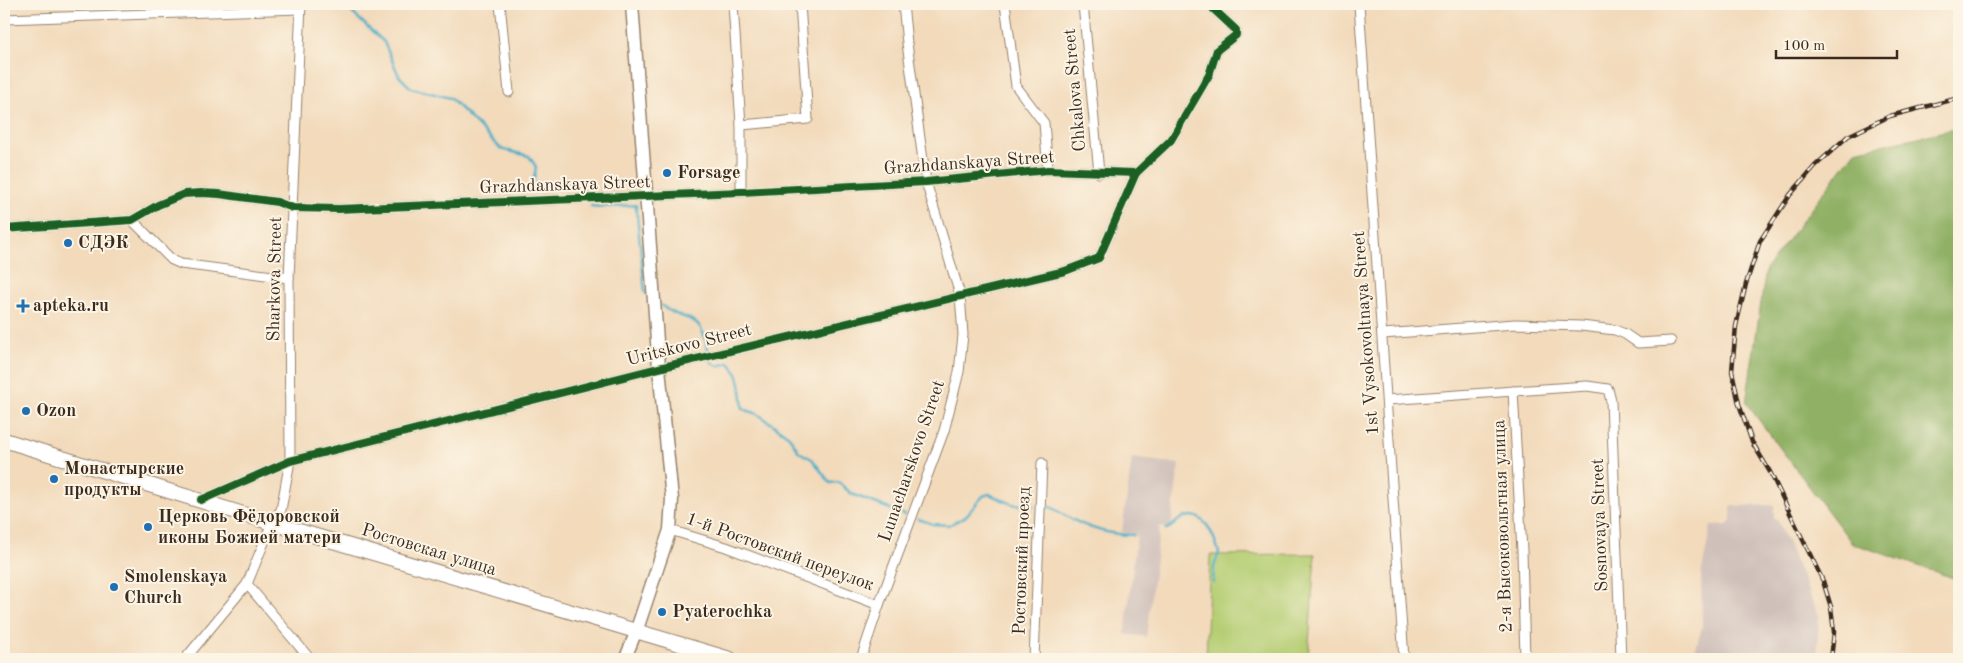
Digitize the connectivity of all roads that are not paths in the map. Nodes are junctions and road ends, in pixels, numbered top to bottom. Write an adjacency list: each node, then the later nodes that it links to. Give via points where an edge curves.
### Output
1 (500, 4): 12 (street)
2 (632, 4): 19 (main road)
3 (733, 4): 13 (street)
4 (800, 4): 13 (street, via 808,120)
5 (903, 4): 17 (street, Lunacharskovo Street)
6 (1005, 4): 14 (street, via 1016,86 1044,123)
7 (1084, 4): 15 (street, Chkalova Street)
8 (1208, 4): 16 (street, via 1236,30 1236,35 1217,50 1209,75 1172,140)
9 (1359, 4): 25 (street, 1st Vysokovoltnaya Street)
10 (300, 7): 11 (street); 20 (street, Sharkova Street)
11 (4, 19)
12 (509, 92)
13 (741, 125): 18 (street)
14 (1048, 170): 15 (street, Grazhdanskaya Street); 17 (street, Grazhdanskaya Street)
15 (1099, 173): 16 (street, Grazhdanskaya Street)
16 (1136, 173): 24 (street, Uritskovo Street, via 1099,258 1064,270)
17 (926, 182): 18 (street, Grazhdanskaya Street); 24 (street, Lunacharskovo Street)
18 (741, 192): 19 (street, Grazhdanskaya Street)
19 (646, 197): 20 (street, Grazhdanskaya Street); 27 (main road)
20 (293, 208): 21 (street, Grazhdanskaya Street, via 277,202 219,194 184,194); 23 (street, Sharkova Street)
21 (132, 220): 22 (street, Grazhdanskaya Street); 23 (street, via 172,260 181,264)
22 (4, 229)
23 (290, 278): 31 (street, Sharkova Street)
24 (960, 295): 27 (street, Uritskovo Street); 37 (street, Lunacharskovo Street, via 963,335 955,389 944,431)
25 (1383, 334): 26 (street, via 1515,324 1562,325 1615,330 1638,343); 29 (street, 1st Vysokovoltnaya Street)
26 (1671, 341)
27 (659, 368): 31 (street, Uritskovo Street); 35 (main road, via 672,499)
28 (1513, 391): 29 (street); 46 (street, 2-я Высоковольтная улица); 47 (street, Sosnovaya Street, via 1587,386 1608,389)
29 (1387, 400): 45 (street, 1st Vysokovoltnaya Street)
30 (4, 440): 33 (main road, Ростовская улица)
31 (290, 461): 33 (street, Uritskovo Street); 34 (street, Sharkova Street, via 281,510)
32 (1042, 463): 44 (street, Ростовский проезд)
33 (201, 500): 34 (main road, Ростовская улица)
34 (272, 523): 36 (street, Sharkova Street); 38 (main road, Ростовская улица)
35 (670, 530): 37 (street, 1-й Ростовский переулок, via 726,547); 38 (main road)
36 (248, 584): 39 (street, Sharkova Street); 40 (street)
37 (879, 605): 43 (street, Lunacharskovo Street)
38 (636, 632): 41 (street); 42 (main road, Ростовская улица)
39 (185, 659)
40 (310, 659)
41 (625, 659)
42 (730, 659)
43 (861, 659)
44 (1034, 659)
45 (1404, 659)
46 (1525, 659)
47 (1621, 659)

